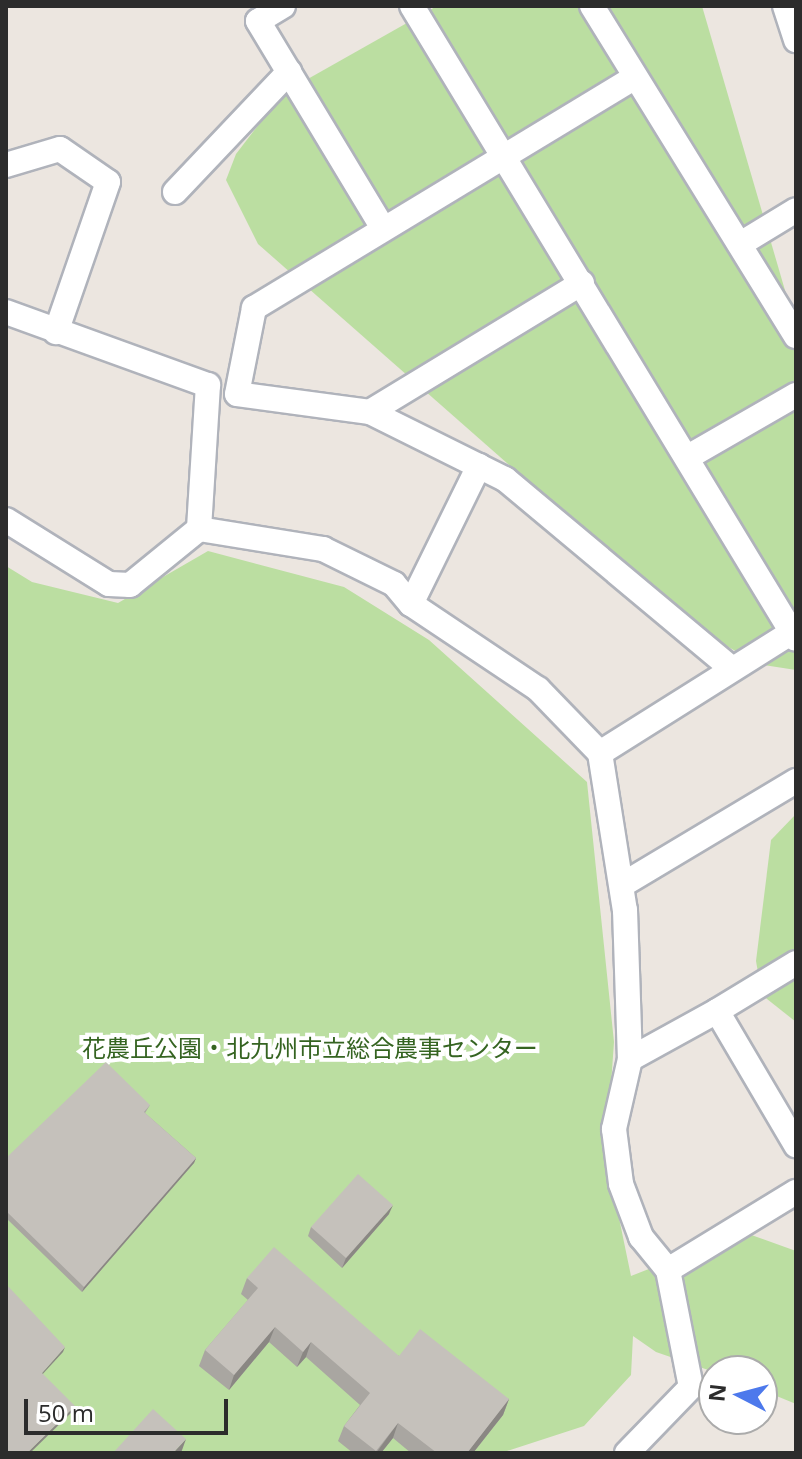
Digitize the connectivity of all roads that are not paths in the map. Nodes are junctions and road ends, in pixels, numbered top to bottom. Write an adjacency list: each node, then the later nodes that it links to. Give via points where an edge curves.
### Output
1 (283, 6): 6 (street, via 258,21)
2 (412, 6): 8 (street)
3 (592, 6): 7 (street)
4 (785, 6): 5 (street)
5 (796, 40)
6 (289, 72): 10 (street); 12 (street)
7 (634, 78): 8 (street); 13 (street)
8 (503, 154): 12 (street); 14 (street)
9 (6, 165): 16 (street, via 60,149 108,182)
10 (175, 192)
11 (796, 210): 13 (street)
12 (383, 228): 19 (street, via 254,308 237,394)
13 (742, 243): 17 (street)
14 (582, 283): 19 (street); 20 (street)
15 (6, 312): 16 (street)
16 (56, 332): 23 (street, via 208,385)
17 (796, 336)
18 (796, 395): 20 (street)
19 (370, 412): 21 (street)
20 (688, 457): 25 (street)
21 (479, 466): 24 (street); 26 (street, via 505,479)
22 (6, 520): 23 (street, via 88,575 130,585)
23 (199, 529): 24 (street, via 323,549 394,584)
24 (411, 604): 27 (street, via 538,689)
25 (794, 636): 26 (street)
26 (732, 669): 27 (street)
27 (600, 753): 29 (street)
28 (796, 781): 29 (street)
29 (622, 885): 32 (street)
30 (796, 963): 31 (street)
31 (717, 1011): 32 (street); 33 (street)
32 (630, 1059): 35 (street, via 614,1129 621,1184 641,1237)
33 (796, 1145)
34 (796, 1192): 35 (street)
35 (668, 1270): 36 (street, via 691,1387)
36 (627, 1453)

